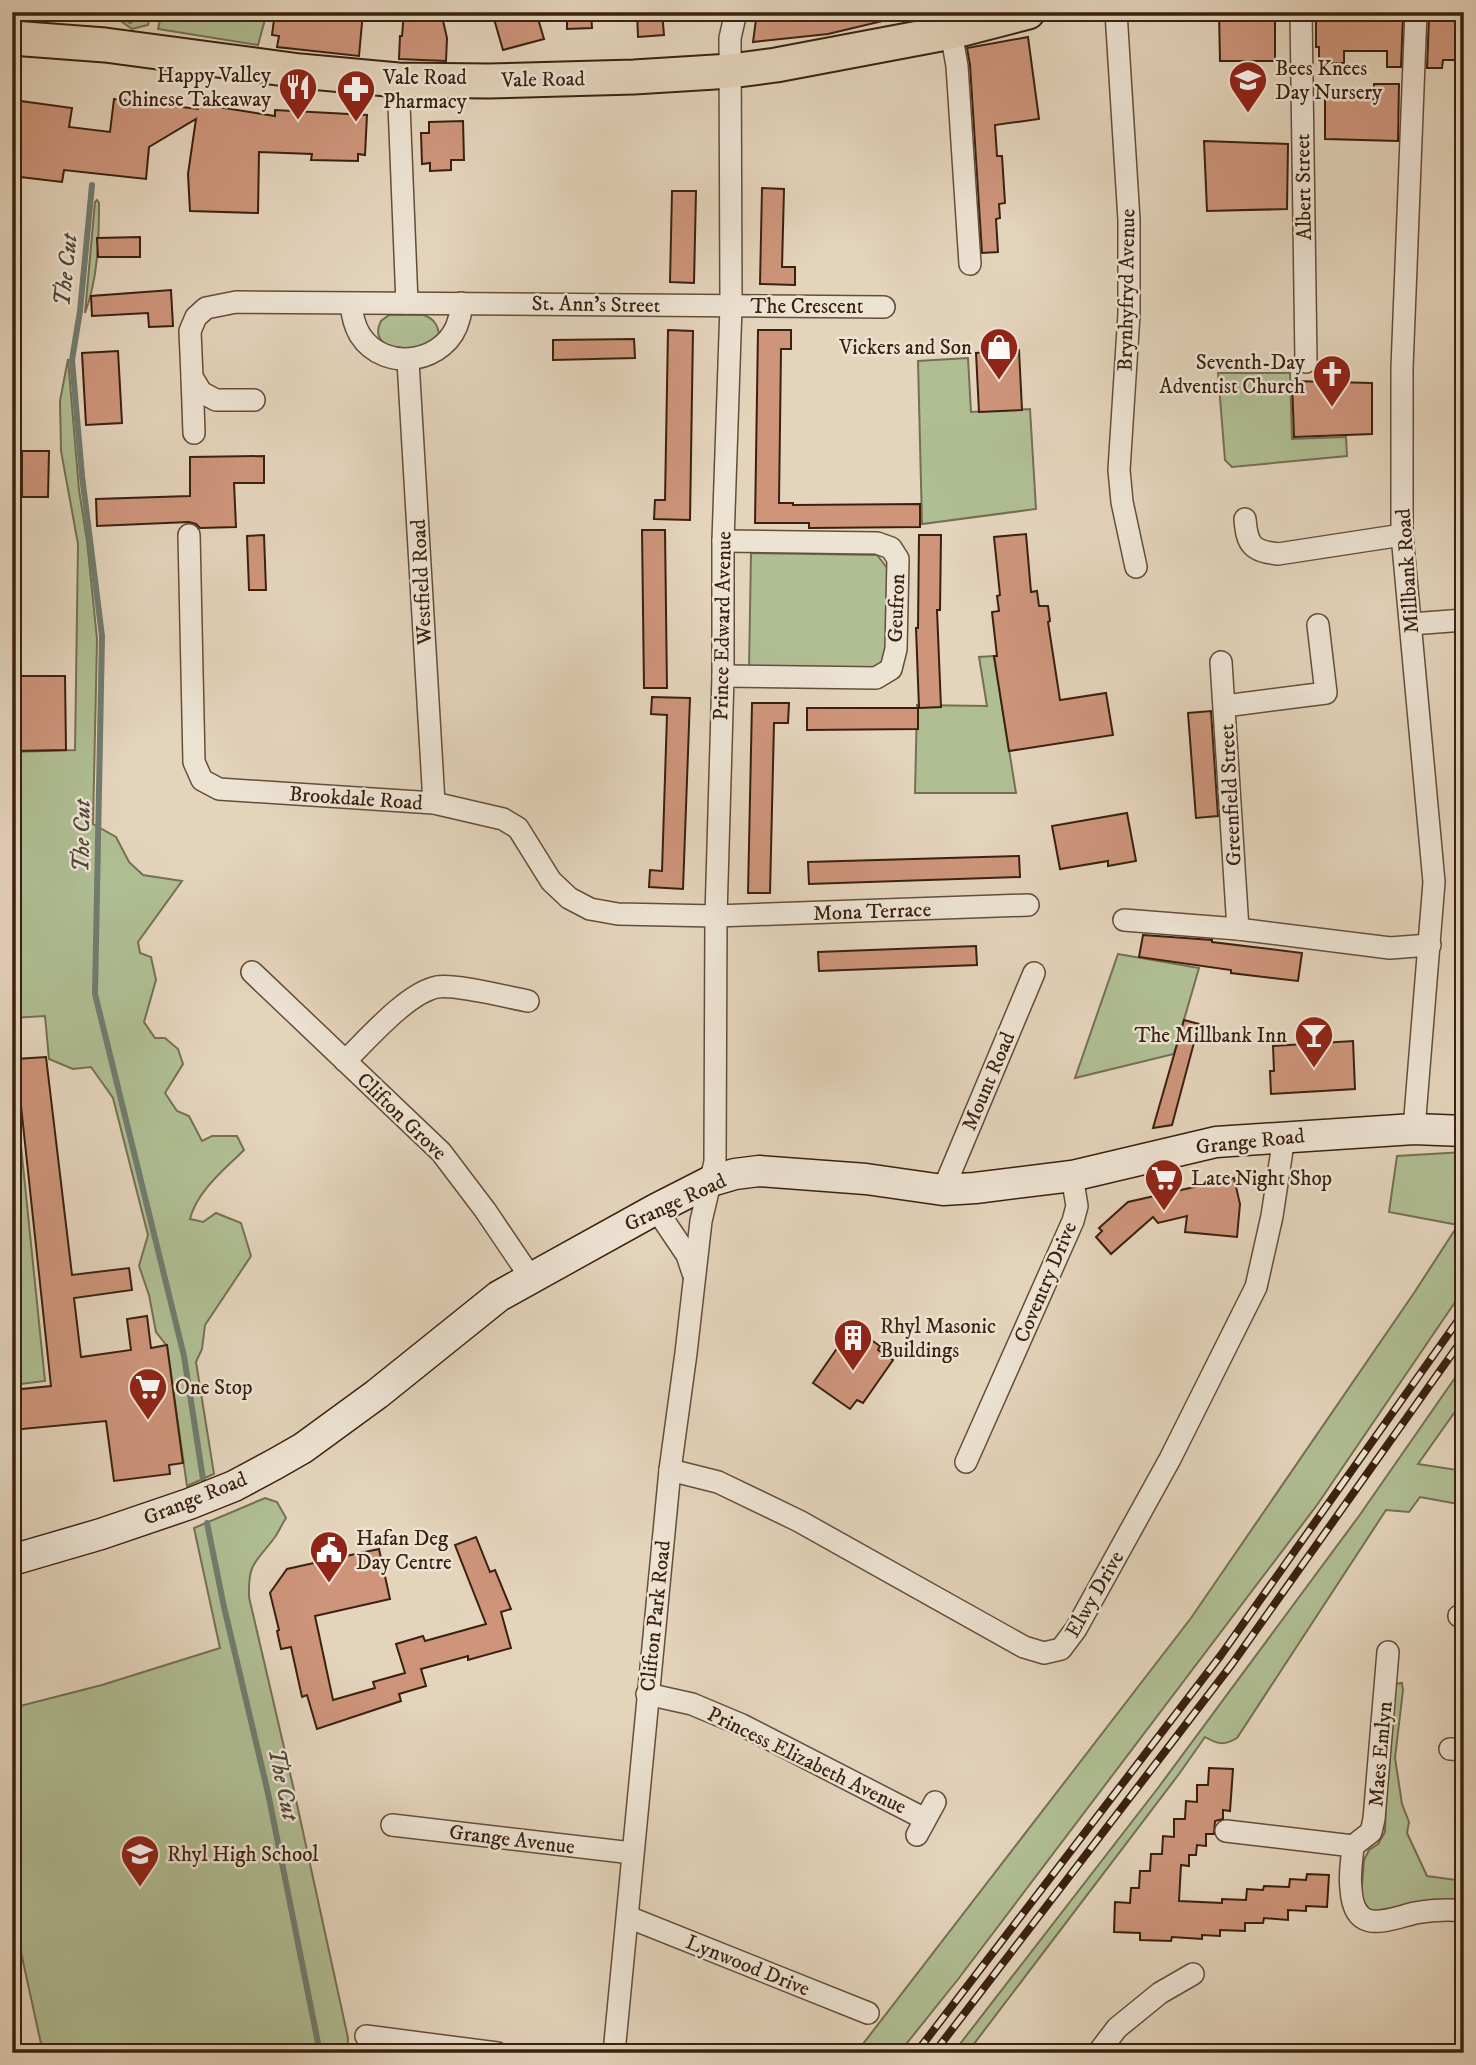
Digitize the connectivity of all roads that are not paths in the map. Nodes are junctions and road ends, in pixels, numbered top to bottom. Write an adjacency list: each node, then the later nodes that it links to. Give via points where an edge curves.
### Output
1 (736, 12): 8 (street, Prince Edward Avenue, via 730,38)
2 (1028, 12): 6 (main road, Vale Road)
3 (1116, 12): 25 (street, Brynhyfryd Avenue, via 1129,220 1129,314 1119,470)
4 (1301, 12): 17 (street, Albert Street)
5 (1416, 12): 23 (street, Millbank Road, via 1402,368)
6 (951, 32): 8 (main road, Vale Road); 10 (street)
7 (12, 38): 9 (main road, Vale Road)
8 (731, 71): 9 (main road, Vale Road); 14 (street, Prince Edward Avenue)
9 (398, 80): 11 (street)
10 (970, 264)
11 (407, 303): 12 (street); 13 (street)
12 (461, 303): 14 (street, St. Ann's Street); 16 (street, via 452,336 425,357)
13 (351, 304): 16 (street, via 361,338 390,358); 18 (street, via 236,302 206,308 190,331)
14 (731, 306): 15 (street, The Crescent); 24 (street, Prince Edward Avenue)
15 (884, 307)
16 (408, 361): 32 (street, Westfield Road)
17 (1306, 362)
18 (192, 377): 19 (street, via 201,392 216,400); 20 (street)
19 (254, 400)
20 (194, 433)
21 (1245, 519): 23 (street, via 1250,545 1278,554)
22 (189, 535): 32 (street, Brookdale Road, via 194,762 202,780 219,789)
23 (1402, 535): 27 (street, Millbank Road)
24 (723, 541): 30 (street, Prince Edward Avenue); 30 (street, Geufron, via 877,542 891,548 898,559 896,649 891,669 876,678)
25 (1136, 567)
26 (1464, 620): 27 (street)
27 (1410, 624): 37 (street, Millbank Road, via 1434,882)
28 (1318, 625): 31 (street, Greenfield Street, via 1326,693)
29 (1220, 662): 31 (street)
30 (723, 676): 34 (street, Prince Edward Avenue)
31 (1224, 706): 36 (street, Greenfield Street)
32 (434, 803): 34 (street, Brookdale Road, via 503,819 518,828 551,881 590,909)
33 (1028, 905): 34 (street, Mona Terrace)
34 (716, 916): 46 (street, Prince Edward Avenue, via 715,1162)
35 (1124, 920): 36 (street)
36 (1238, 929): 37 (street, via 1390,948)
37 (1430, 945): 42 (street, Millbank Road)
38 (252, 972): 41 (street, Clifton Grove)
39 (1034, 973): 47 (street, Mount Road)
40 (528, 1001): 41 (street, via 437,987 405,1003)
41 (345, 1061): 50 (street, Clifton Grove, via 441,1152)
42 (1414, 1129): 43 (main road, Grange Road); 44 (main road, Grange Road)
43 (1464, 1132)
44 (1284, 1137): 45 (main road, Grange Road, via 1216,1142); 52 (street, Elwy Drive, via 1256,1287 1170,1459 1061,1650 1044,1653 1024,1647 799,1521 718,1482)
45 (1072, 1176): 47 (main road, Grange Road); 51 (street, Coventry Drive, via 1077,1206 1073,1221)
46 (711, 1181): 47 (main road, Grange Road, via 759,1171); 48 (main road, Grange Road); 49 (street, Clifton Park Road)
47 (943, 1190)
48 (656, 1209): 49 (street, via 687,1255); 50 (main road, Grange Road)
49 (694, 1275): 52 (street, Clifton Park Road)
50 (531, 1278): 53 (main road, Grange Road, via 499,1296 303,1448 234,1486)
51 (966, 1462)
52 (670, 1470): 55 (street, Clifton Park Road)
53 (12, 1560)
54 (1388, 1652): 59 (street, Maes Emlyn, via 1374,1819 1371,1832)
55 (647, 1694): 56 (street, Princess Elizabeth Avenue, via 692,1704 742,1725); 60 (street, Clifton Park Road)
56 (925, 1819)
57 (392, 1825): 60 (street, Grange Avenue)
58 (1226, 1831): 59 (street)
59 (1353, 1846): 61 (street, via 1350,1891 1355,1909 1364,1919 1379,1923 1444,1909)
60 (632, 1853): 62 (street, Clifton Park Road)
61 (1464, 1911)
62 (628, 1917): 64 (street, Lynwood Drive); 67 (street, Clifton Park Road)
63 (1193, 1974): 68 (street, via 1154,1985)
64 (868, 2013)
65 (366, 2036): 66 (street)
66 (497, 2053)
67 (614, 2053)
68 (1098, 2053)

